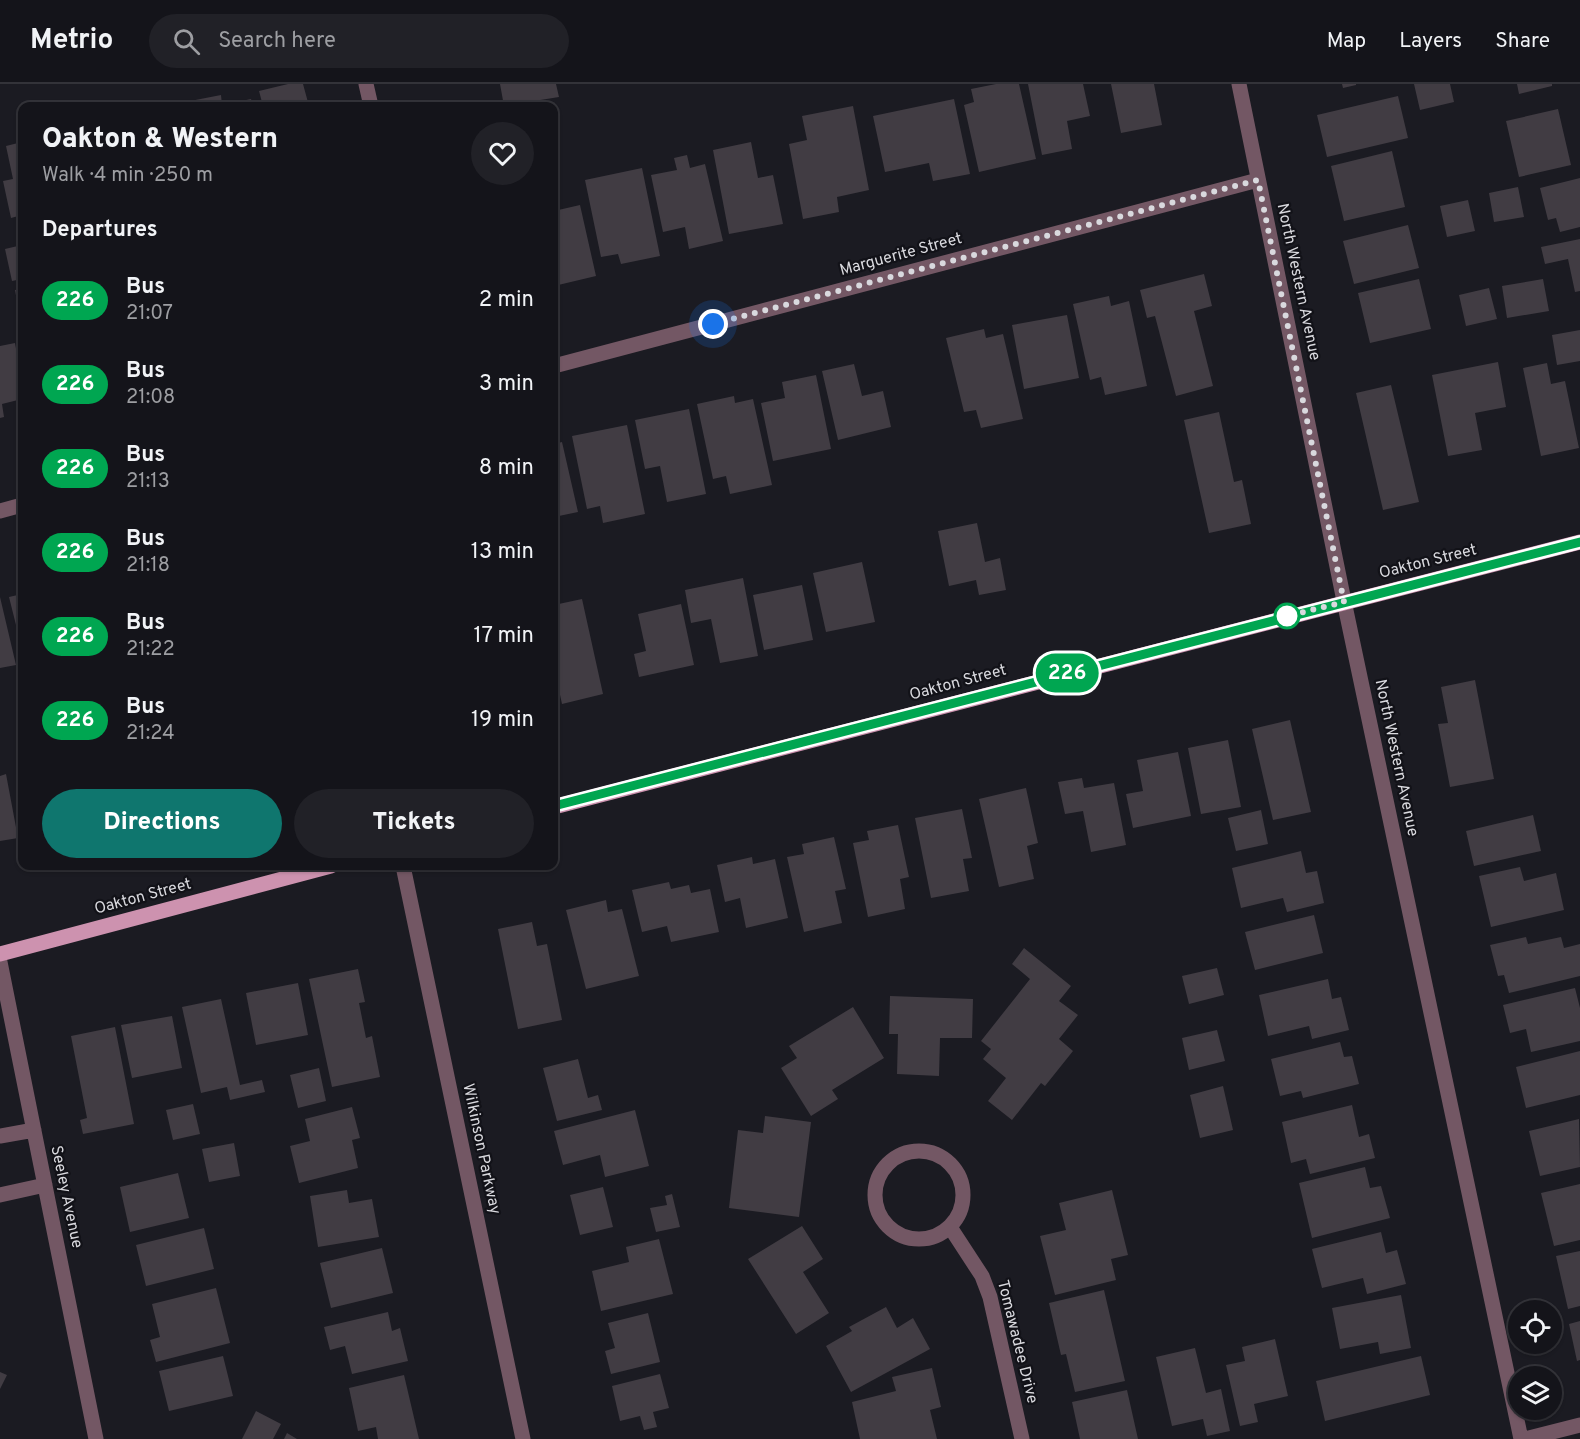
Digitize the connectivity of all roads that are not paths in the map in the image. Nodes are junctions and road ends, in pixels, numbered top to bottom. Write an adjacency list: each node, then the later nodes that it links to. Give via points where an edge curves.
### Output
1 (366, 84): 3 (street)
2 (1239, 84): 4 (street, North Western Avenue)
3 (370, 102)
4 (1258, 180): 5 (street, Marguerite Street); 9 (street, North Western Avenue)
5 (558, 365)
6 (18, 506): 7 (street)
7 (0, 511)
8 (1580, 542): 9 (main road, Oakton Street)
9 (1344, 602): 10 (main road, Oakton Street); 24 (street, North Western Avenue)
10 (558, 806)
11 (316, 870): 13 (main road, Oakton Street)
12 (404, 870): 22 (street, Wilkinson Parkway)
13 (0, 954)
14 (0, 962): 15 (street, Seeley Avenue)
15 (34, 1130): 16 (street); 17 (street, Seeley Avenue)
16 (0, 1136)
17 (45, 1185): 18 (street); 21 (street, Seeley Avenue)
18 (0, 1195)
19 (950, 1227): 19 (street, via 959,1215 963,1186 948,1161 920,1150 892,1159 879,1176 874,1197 885,1223 896,1233 924,1239); 23 (street, Tomawadee Drive, via 982,1276 990,1297)
20 (1580, 1425): 24 (street)
21 (96, 1439)
22 (523, 1439)
23 (1022, 1439)
24 (1523, 1439)

